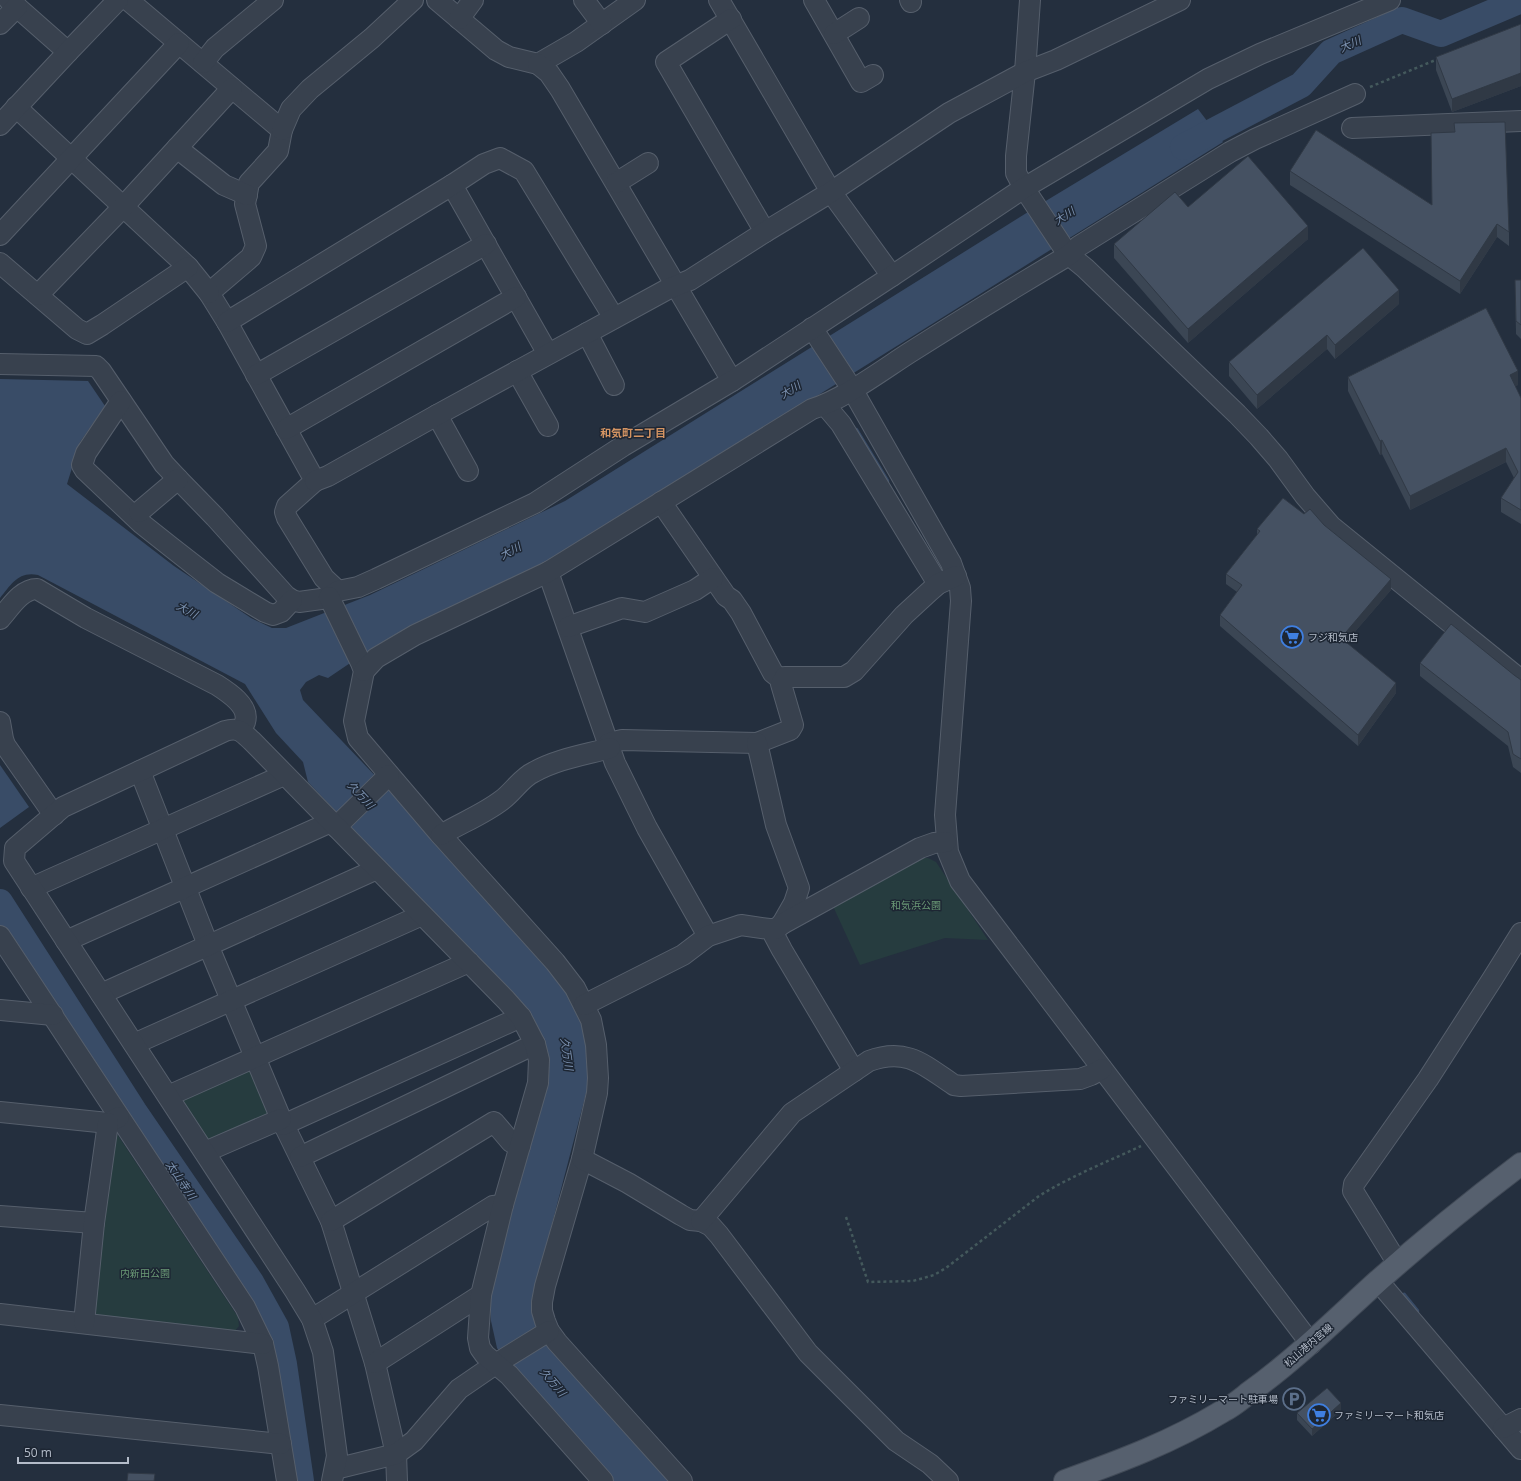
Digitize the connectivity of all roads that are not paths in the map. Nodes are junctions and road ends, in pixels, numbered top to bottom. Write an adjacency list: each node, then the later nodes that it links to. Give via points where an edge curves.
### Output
1 (118, 0): 22 (street)
2 (128, 0): 21 (street)
3 (413, 0): 33 (street, via 310,89 291,109)
4 (437, 0): 16 (street)
5 (473, 0): 16 (street)
6 (584, 0): 15 (street)
7 (635, 0): 15 (street)
8 (719, 0): 18 (street)
9 (814, 0): 20 (street)
10 (1030, 0): 25 (street)
11 (1180, 0): 25 (street, via 1056,60)
12 (1383, 1): 39 (street, via 1208,79)
13 (13, 3): 19 (street); 22 (street)
14 (262, 4): 23 (street, via 215,48)
15 (609, 12): 24 (street, via 576,42)
16 (459, 18): 24 (street, via 496,50 509,57)
17 (859, 18): 20 (street)
18 (731, 19): 40 (street); 43 (street, via 666,62)
19 (0, 24)
20 (834, 34): 26 (street, via 862,82)
21 (179, 43): 23 (street); 35 (street)
22 (68, 52): 29 (street)
23 (203, 63): 27 (street)
24 (538, 64): 37 (street, via 549,73 560,89)
25 (1025, 72): 39 (street, via 1016,173); 40 (street, via 949,113)
26 (873, 75)
27 (232, 88): 33 (street); 34 (street)
28 (1355, 94): 46 (street, via 1230,152)
29 (16, 108): 31 (street); 35 (street)
30 (1521, 121): 32 (street)
31 (0, 125)
32 (1352, 128)
33 (282, 130): 41 (street, via 278,151 249,183)
34 (177, 148): 41 (street, via 224,184); 42 (street)
35 (71, 159): 42 (street); 44 (street)
36 (648, 163): 37 (street)
37 (616, 183): 50 (street)
38 (452, 185): 45 (street); 54 (street, via 484,164 500,158 524,171); 55 (street)
39 (1026, 191): 46 (street); 49 (street)
40 (831, 192): 43 (street); 49 (street)
41 (247, 195): 51 (street, via 245,204 256,246 251,258)
42 (123, 207): 48 (street); 52 (street)
43 (764, 232): 50 (street, via 690,280)
44 (0, 235)
45 (486, 244): 53 (street); 61 (street)
46 (1067, 252): 64 (street); 83 (street, via 1237,414 1278,459 1331,526)
47 (0, 263): 52 (street)
48 (188, 267): 51 (street); 52 (street, via 87,334 77,329)
49 (892, 276): 56 (street)
50 (677, 285): 54 (street); 62 (street)
51 (209, 293): 55 (street)
52 (38, 295)
53 (516, 298): 58 (street); 68 (street)
54 (614, 318): 57 (street)
55 (227, 322): 61 (street)
56 (814, 330): 62 (street); 64 (street)
57 (587, 333): 58 (street); 63 (street)
58 (548, 354): 60 (street)
59 (0, 364): 65 (street, via 96,366)
60 (517, 371): 66 (street); 67 (street)
61 (256, 375): 68 (street)
62 (732, 381): 78 (street, via 623,446 535,503)
63 (614, 385)
64 (840, 395): 72 (street, via 812,409); 76 (street, via 951,563); 77 (street, via 841,424)
65 (122, 401): 70 (street, via 164,464); 79 (street, via 86,453 82,465 85,470 142,524 217,583 273,615 281,612)
66 (437, 414): 69 (street); 71 (street)
67 (548, 426)
68 (286, 428): 71 (street)
69 (468, 471)
70 (178, 479): 73 (street); 79 (street)
71 (315, 481): 78 (street, via 287,506 285,512)
72 (661, 502): 74 (street); 75 (street)
73 (139, 512)
74 (548, 572): 81 (street); 82 (street, via 415,635)
75 (713, 578): 81 (street, via 695,590 645,612 622,608); 84 (street, via 732,600 773,673)
76 (958, 582): 77 (street); 97 (street, via 961,601 945,815)
77 (938, 584): 84 (street, via 904,615 854,671 839,677 785,678)
78 (333, 597): 79 (street, via 299,602); 82 (street)
79 (292, 600)
80 (0, 619): 86 (street, via 24,593 37,589 86,618 217,684 242,707 245,721)
81 (568, 627): 89 (street)
82 (362, 667): 92 (street, via 354,721 358,738)
83 (1521, 680)
84 (783, 681): 87 (street, via 781,684 793,725 790,730)
85 (0, 722): 88 (street)
86 (240, 730): 90 (street, via 225,731); 91 (street)
87 (757, 743): 89 (street, via 622,740); 101 (street, via 776,825)
88 (3, 746): 93 (street)
89 (609, 746): 96 (street, via 548,765 532,773 517,784 504,799); 107 (street, via 647,828)
90 (140, 771): 93 (street, via 63,807); 95 (street)
91 (284, 775): 94 (street); 95 (street)
92 (387, 778): 94 (street); 96 (street)
93 (54, 815): 99 (street, via 15,848 14,861)
94 (336, 823): 98 (street); 100 (street)
95 (162, 830): 99 (street); 100 (street)
96 (441, 835): 113 (street, via 554,962 575,988)
97 (946, 842): 102 (street, via 920,848); 120 (street, via 960,881)
98 (378, 869): 103 (street); 109 (street)
99 (32, 888): 108 (street)
100 (185, 888): 108 (street); 109 (street)
101 (799, 888): 102 (street, via 804,895); 104 (street, via 794,903)
102 (820, 903): 104 (street)
103 (422, 915): 110 (street); 112 (street)
104 (779, 926): 107 (street, via 769,929 741,925); 121 (street, via 774,935 776,940)
105 (1521, 933): 136 (street, via 1428,1079 1354,1184 1353,1191)
106 (0, 936): 115 (street)
107 (708, 936): 113 (street, via 683,955)
108 (66, 941): 111 (street)
109 (208, 945): 111 (street); 112 (street)
110 (469, 962): 116 (street); 119 (street)
111 (101, 994): 117 (street)
112 (231, 1001): 117 (street); 119 (street)
113 (584, 1005): 129 (street, via 596,1045 598,1078)
114 (0, 1010): 115 (street)
115 (53, 1015): 124 (street)
116 (521, 1017): 118 (street); 125 (street)
117 (134, 1044): 122 (street)
118 (535, 1044): 126 (street, via 540,1060 538,1083); 128 (street)
119 (254, 1058): 122 (street); 125 (street)
120 (1102, 1069): 121 (street, via 1080,1079 961,1086 954,1085 913,1059 892,1055 869,1061); 145 (street)
121 (854, 1071): 133 (street, via 792,1113)
122 (168, 1096): 127 (street)
123 (0, 1112): 124 (street)
124 (114, 1120): 135 (street); 144 (street, via 245,1307)
125 (282, 1122): 127 (street); 128 (street)
126 (520, 1146): 131 (street); 134 (street, via 511,1142 494,1122)
127 (205, 1152): 141 (street)
128 (300, 1158): 134 (street)
129 (582, 1160): 133 (street, via 628,1183 681,1216); 143 (street, via 545,1286 542,1311)
130 (1521, 1164): 136 (main road, 松山港内宮線, via 1470,1202)
131 (503, 1205): 138 (street, via 493,1206); 139 (street)
132 (0, 1216): 135 (street)
133 (702, 1221): 159 (street, via 719,1235 808,1353 896,1441 930,1464)
134 (331, 1222): 138 (street)
135 (94, 1223): 142 (street)
136 (1398, 1264): 137 (main road, 松山港内宮線)
137 (1378, 1281): 145 (main road, 松山港内宮線); 150 (street)
138 (353, 1293): 141 (street); 147 (street)
139 (481, 1295): 146 (street, via 478,1338 480,1348 484,1355); 147 (street)
140 (0, 1314): 142 (street)
141 (312, 1319): 154 (street, via 323,1352 337,1456)
142 (84, 1323): 144 (street)
143 (546, 1333): 146 (street); 158 (street)
144 (263, 1344): 151 (street)
145 (1311, 1344): 160 (main road, 松山港内宮線, via 1224,1411 1179,1436 1137,1455)
146 (498, 1362): 153 (street, via 459,1389 414,1441); 157 (street)
147 (375, 1363): 153 (street)
148 (0, 1415): 151 (street)
149 (1521, 1419): 150 (street)
150 (1503, 1428): 152 (street)
151 (281, 1444): 155 (street)
152 (1521, 1449)
153 (396, 1454): 154 (street); 156 (street)
154 (334, 1475)
155 (287, 1481)
156 (397, 1481)
157 (603, 1481)
158 (682, 1481)
159 (948, 1481)
160 (1066, 1481)

